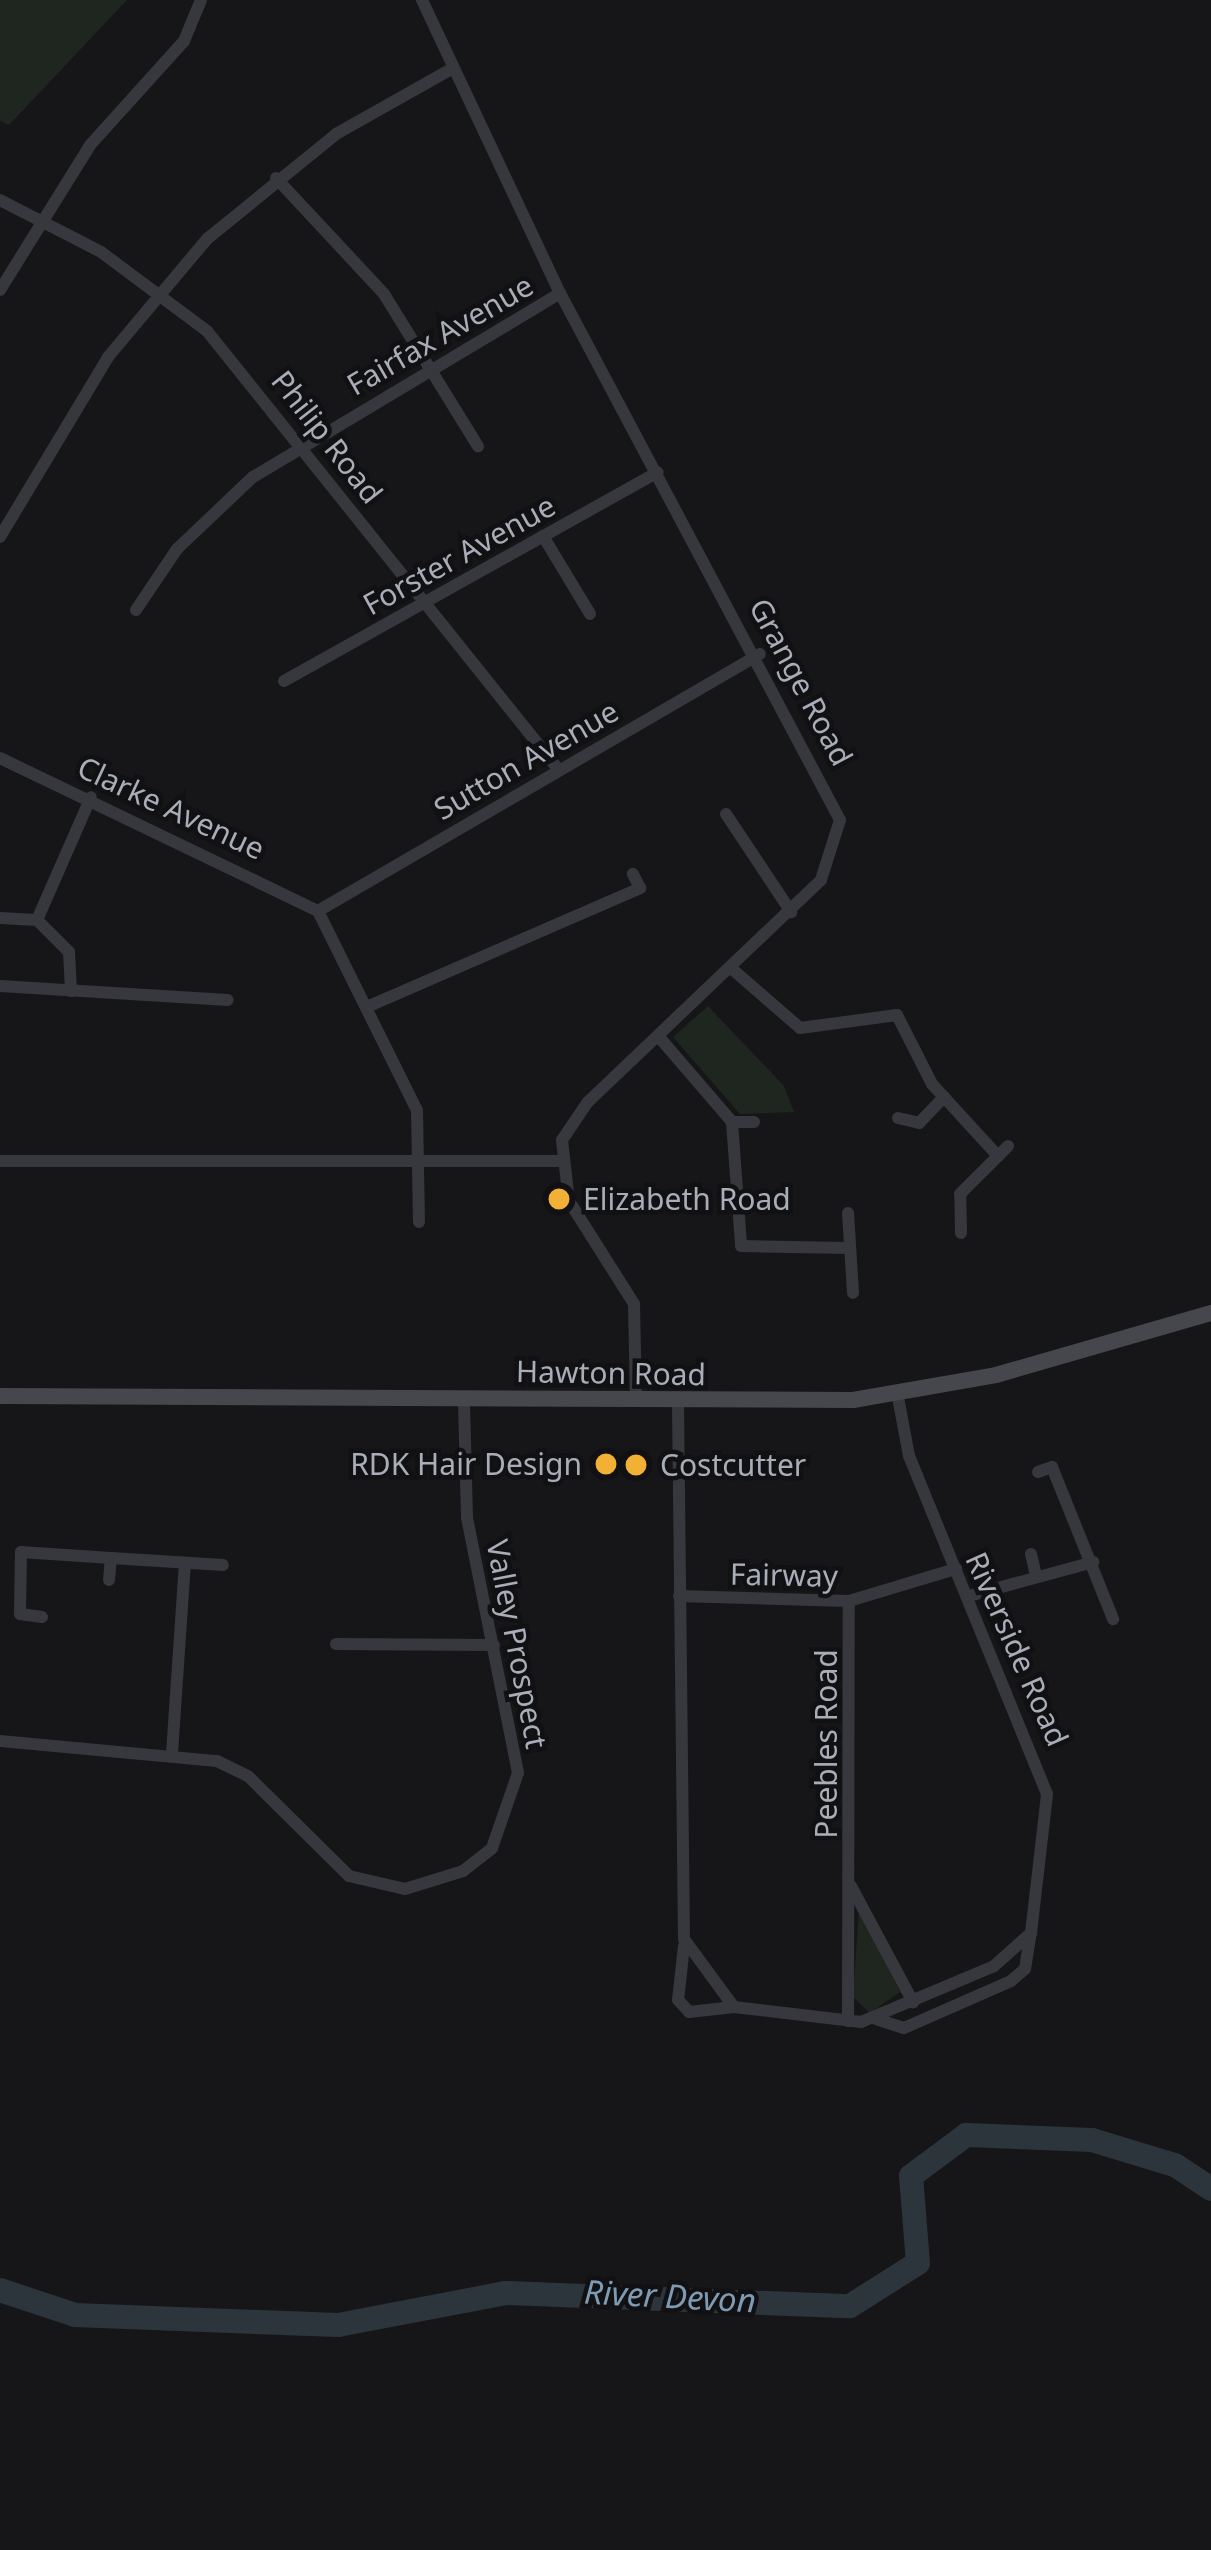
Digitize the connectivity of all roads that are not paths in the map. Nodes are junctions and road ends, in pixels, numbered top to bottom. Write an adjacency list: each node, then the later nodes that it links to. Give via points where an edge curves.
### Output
1 (201, 0): 6 (street, via 177,51 106,124)
2 (422, 0): 3 (street, Grange Road)
3 (453, 68): 4 (street); 9 (street, Grange Road)
4 (276, 178): 8 (street); 10 (street, via 372,278)
5 (0, 200): 6 (street, Philip Road)
6 (44, 221): 7 (street); 8 (street, Philip Road)
7 (0, 290)
8 (158, 292): 11 (street, Philip Road, via 207,331); 15 (street)
9 (560, 292): 10 (street, Fairfax Avenue); 13 (street, Grange Road)
10 (432, 368): 11 (street, Fairfax Avenue); 12 (street)
11 (302, 443): 16 (street, Philip Road); 17 (street, Fairfax Avenue, via 220,506)
12 (478, 446)
13 (658, 472): 14 (street, Forster Avenue); 19 (street, Grange Road)
14 (543, 536): 16 (street, Forster Avenue); 18 (street)
15 (0, 537)
16 (428, 601): 20 (street, Forster Avenue); 22 (street, Philip Road)
17 (136, 610)
18 (583, 611)
19 (760, 654): 22 (street, Sutton Avenue); 27 (street, Grange Road, via 840,820 836,854)
20 (284, 681)
21 (0, 758): 23 (street, Clarke Avenue)
22 (558, 769): 26 (street, Sutton Avenue)
23 (91, 797): 26 (street, Clarke Avenue); 29 (street)
24 (726, 814): 27 (street)
25 (633, 874): 34 (street, via 643,895)
26 (318, 910): 34 (street)
27 (791, 912): 30 (street, Grange Road)
28 (0, 918): 29 (street)
29 (37, 920): 32 (street, via 69,952)
30 (731, 968): 35 (street, Grange Road); 36 (street, via 800,1028 899,1009)
31 (0, 986): 32 (street)
32 (71, 991): 33 (street)
33 (228, 1000)
34 (369, 1006): 42 (street, via 417,1110)
35 (659, 1037): 38 (street); 44 (street, Grange Road, via 579,1113)
36 (944, 1097): 40 (street); 47 (street, via 1003,1151 960,1194)
37 (898, 1118): 40 (street)
38 (733, 1122): 39 (street); 48 (street, via 740,1246)
39 (754, 1122)
40 (919, 1123): 41 (street)
41 (909, 1135)
42 (420, 1159): 43 (street); 44 (street); 46 (street)
43 (0, 1161)
44 (559, 1161): 54 (street, via 569,1201 634,1304)
45 (848, 1213): 48 (street)
46 (419, 1222)
47 (968, 1225)
48 (850, 1248): 49 (street)
49 (853, 1293)
50 (1211, 1313): 51 (street, Hawton Road)
51 (897, 1392): 55 (street, Hawton Road); 62 (street, Riverside Road)
52 (0, 1396): 53 (street, Hawton Road)
53 (464, 1399): 54 (street, Hawton Road); 73 (street, Valley Prospect, via 466,1517)
54 (636, 1399): 55 (street, Hawton Road)
55 (678, 1402): 65 (street, Riverside Road)
56 (1038, 1472): 59 (street, via 1052,1467)
57 (1031, 1554): 63 (street)
58 (111, 1558): 60 (street); 64 (street); 70 (street, via 21,1552 20,1614)
59 (1093, 1562): 63 (street); 68 (street)
60 (185, 1564): 61 (street); 75 (street)
61 (223, 1565)
62 (956, 1569): 66 (street, Riverside Road); 67 (street, Fairway)
63 (1036, 1575): 66 (street)
64 (109, 1580)
65 (679, 1596): 67 (street, Fairway); 78 (street, Riverside Road)
66 (969, 1596): 77 (street, Riverside Road, via 1047,1783)
67 (849, 1601): 76 (street, Peebles Road)
68 (1111, 1604): 69 (street); 71 (street)
69 (1094, 1611)
70 (43, 1617)
71 (1113, 1619)
72 (336, 1644): 73 (street)
73 (494, 1645): 75 (street, Valley Prospect, via 518,1773 510,1814 492,1848 436,1882 405,1888 349,1876 248,1776)
74 (0, 1741): 75 (street, Valley Prospect)
75 (172, 1753)
76 (850, 1886): 79 (street, Peebles Road); 82 (street, Peebles Road)
77 (1030, 1933): 79 (street, Riverside Road, via 1003,1961); 81 (street, Riverside Road, via 1025,1970 1011,1982 904,2028)
78 (684, 1939): 80 (street); 80 (street, Riverside Road, via 678,2000 689,2012)
79 (913, 2002): 81 (street, Riverside Road)
80 (734, 2007): 82 (street, Riverside Road)
81 (876, 2019): 82 (street, Riverside Road)
82 (848, 2021)

